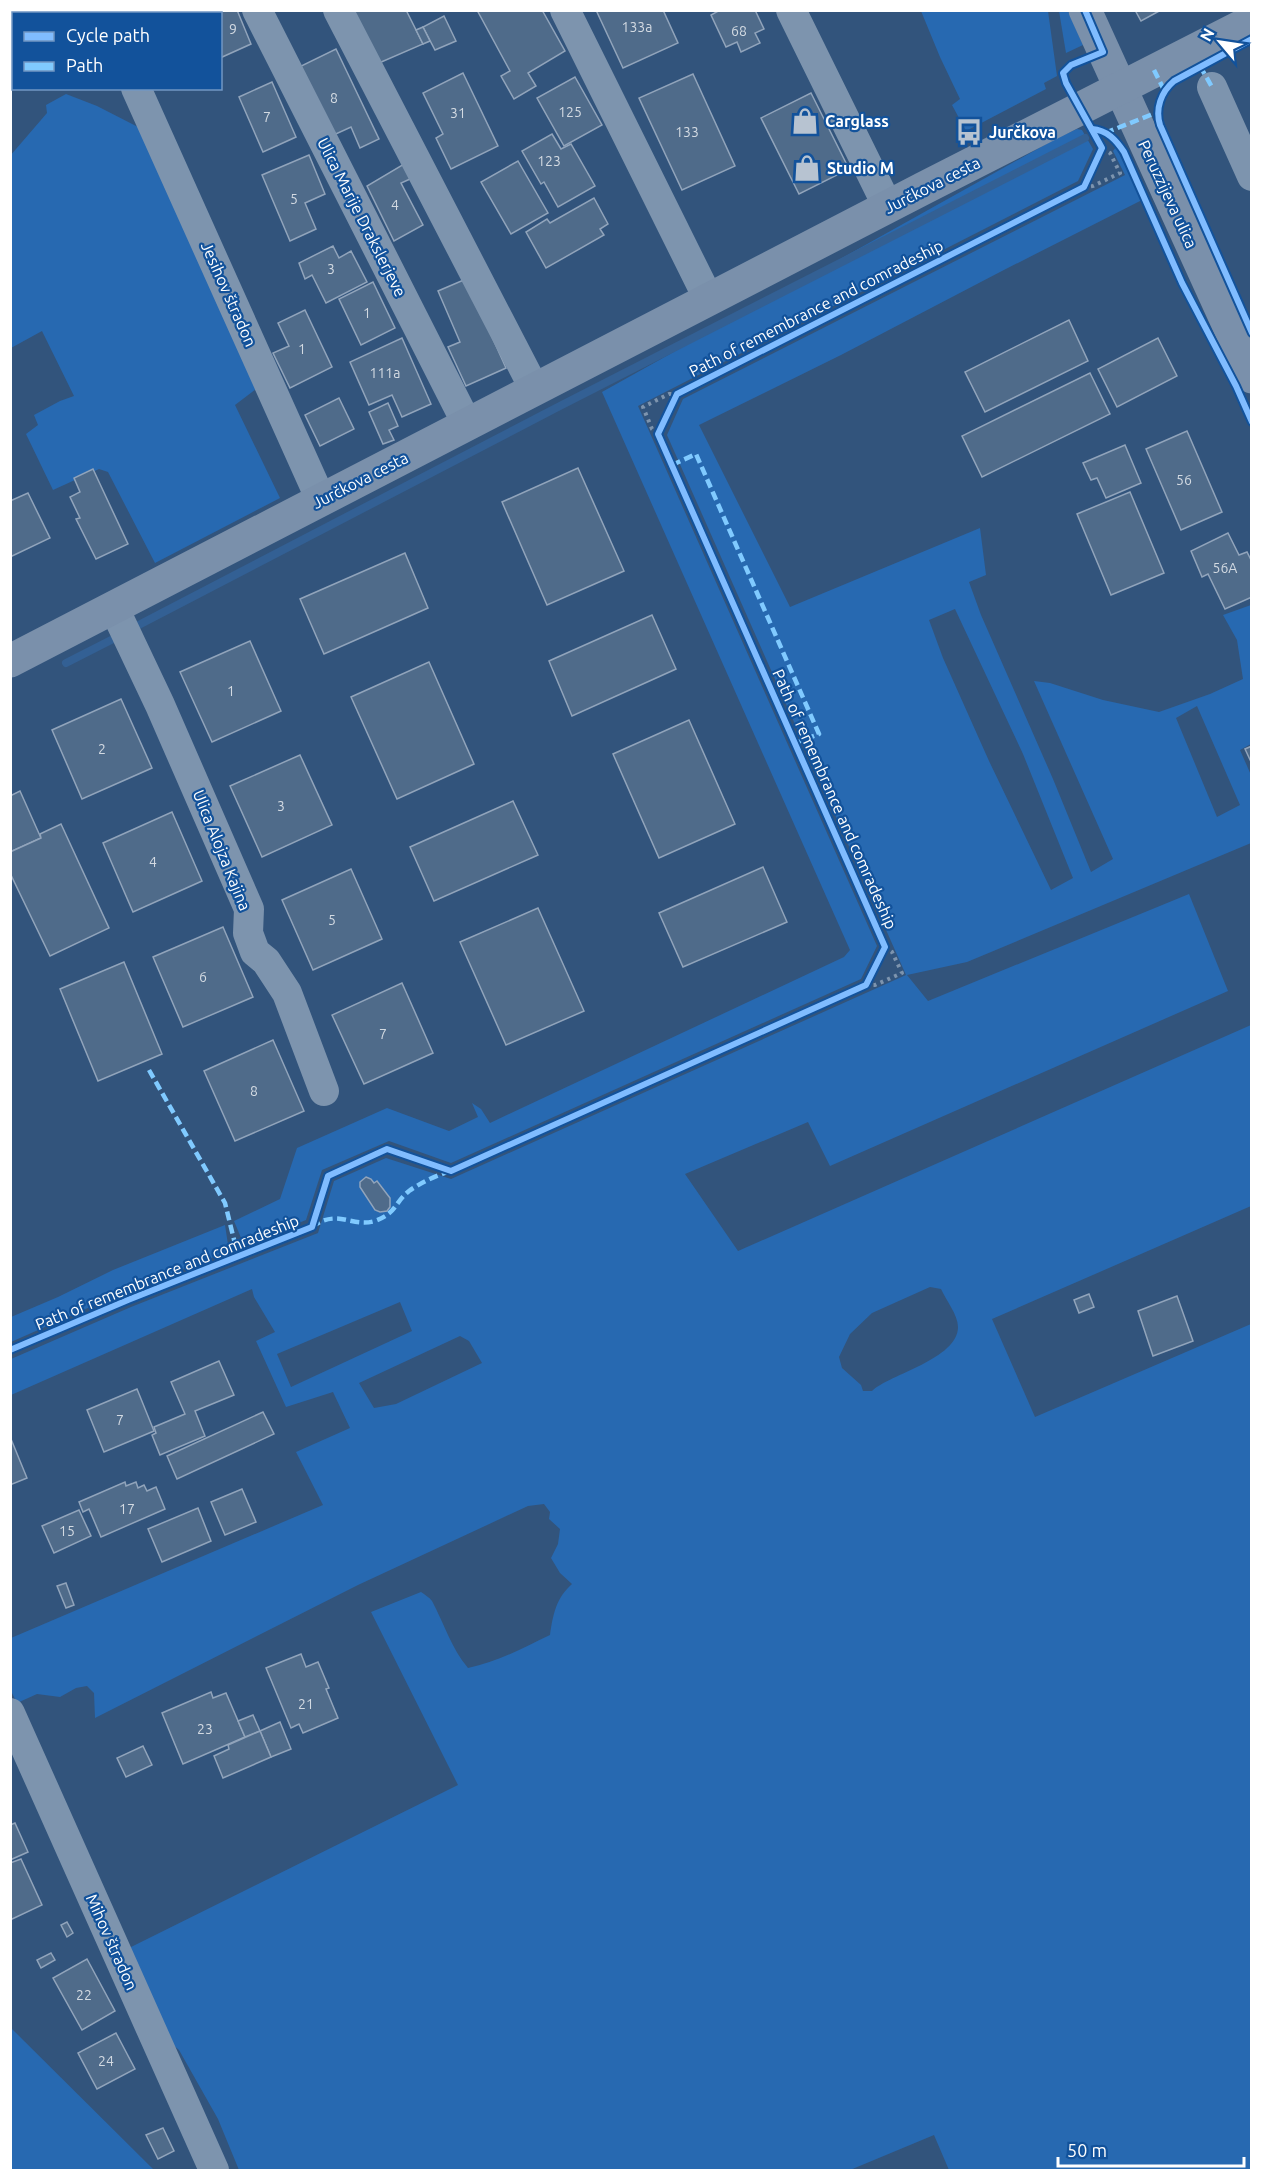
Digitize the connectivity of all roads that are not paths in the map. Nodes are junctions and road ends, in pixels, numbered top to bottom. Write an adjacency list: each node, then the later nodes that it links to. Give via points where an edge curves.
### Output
1 (257, 10): 15 (street, Ulica Marije Drakslerjeve)
2 (338, 10): 14 (street)
3 (565, 10): 12 (street)
4 (791, 10): 11 (street)
5 (1085, 10): 8 (main road, Peruzzijeva ulica)
6 (1251, 21): 8 (main road, Jurčkova cesta)
7 (1212, 87): 10 (street)
8 (1120, 88): 11 (main road, Jurčkova cesta); 13 (main road, Peruzzijeva ulica)
9 (137, 90): 16 (street, Jesihov štradon)
10 (1251, 176)
11 (888, 207): 12 (main road, Jurčkova cesta)
12 (709, 300): 14 (main road, Jurčkova cesta)
13 (1251, 376)
14 (535, 390): 15 (main road, Jurčkova cesta)
15 (467, 424): 16 (main road, Jurčkova cesta)
16 (321, 500): 17 (main road, Jurčkova cesta)
17 (122, 626): 18 (main road, Jurčkova cesta); 19 (street, Ulica Alojza Kajina, via 249,909 248,933 255,952 266,961 287,993)
18 (10, 661)
19 (324, 1090)
20 (10, 1713): 21 (street, Mihov štradon)
21 (214, 2170)

